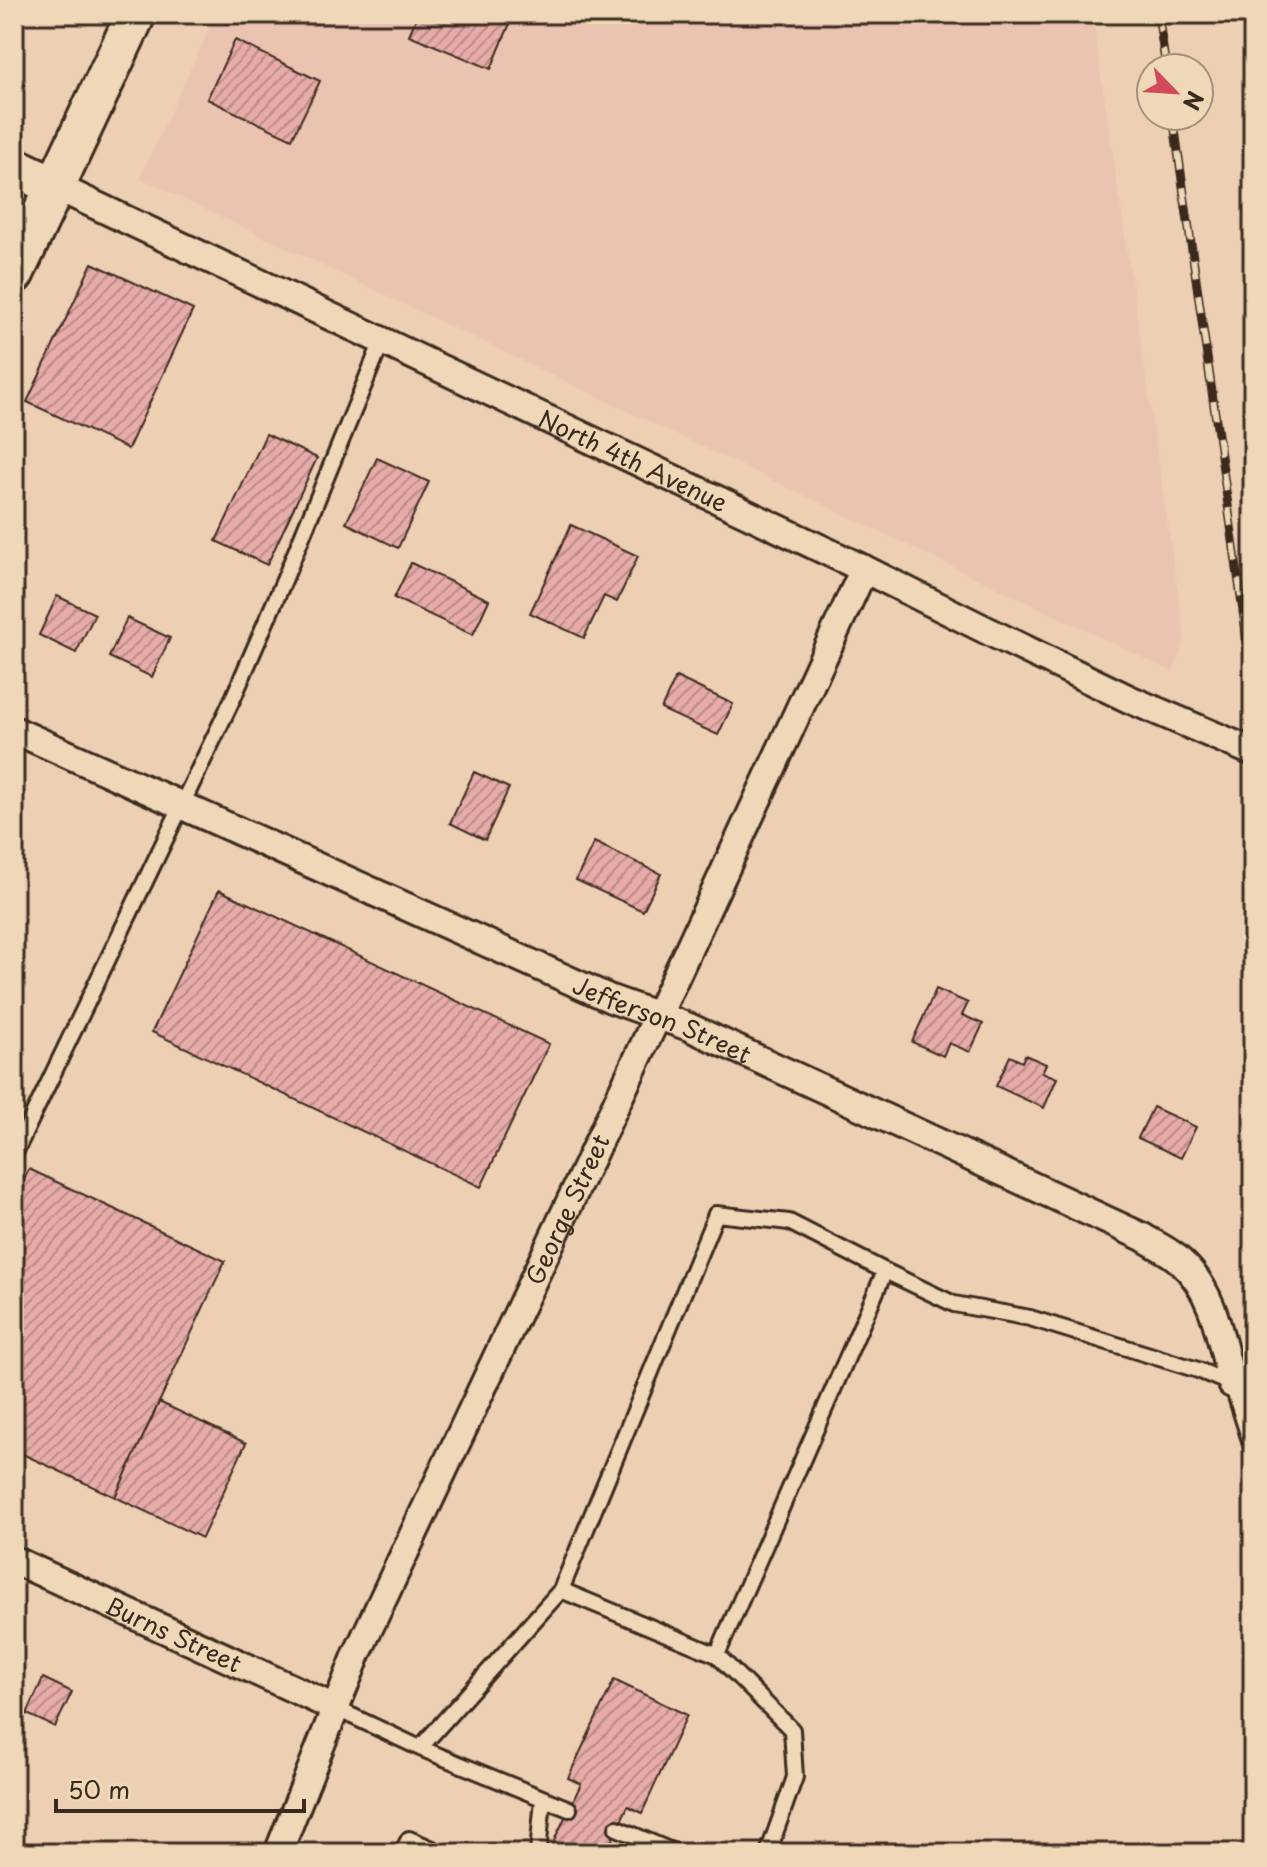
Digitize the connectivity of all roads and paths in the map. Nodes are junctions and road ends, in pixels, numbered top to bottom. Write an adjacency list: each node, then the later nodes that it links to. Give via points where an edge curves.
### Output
1 (136, 14): 3 (street)
2 (14, 167): 3 (street, North 4th Avenue)
3 (55, 186): 4 (street); 5 (street, North 4th Avenue)
4 (14, 274)
5 (382, 341): 6 (street, North 4th Avenue); 9 (lane, via 280,591)
6 (864, 569): 8 (street, North 4th Avenue, via 1103,686); 10 (street, George Street)
7 (14, 730): 9 (street, Jefferson Street)
8 (1253, 752)
9 (182, 807): 10 (street, Jefferson Street, via 611,999); 11 (lane)
10 (658, 1015): 13 (street, Jefferson Street, via 1143,1237 1180,1260 1210,1302); 18 (street, George Street)
11 (14, 1155)
12 (885, 1271): 13 (lane, via 954,1304 1030,1318); 16 (lane, via 789,1222 716,1214); 17 (lane)
13 (1232, 1384): 14 (lane)
14 (1253, 1450)
15 (14, 1560): 18 (street, Burns Street)
16 (561, 1590): 17 (lane); 19 (lane)
17 (717, 1655): 30 (lane, via 792,1730 795,1777)
18 (335, 1708): 19 (lane); 24 (street, George Street)
19 (420, 1748): 20 (lane)
20 (543, 1799): 21 (lane); 27 (lane)
21 (569, 1809)
22 (617, 1828): 23 (lane)
23 (647, 1841): 28 (lane); 29 (lane)
24 (278, 1853)
25 (402, 1853): 26 (lane, via 409,1839)
26 (442, 1853)
27 (538, 1853)
28 (634, 1853)
29 (676, 1853)
30 (768, 1853)

